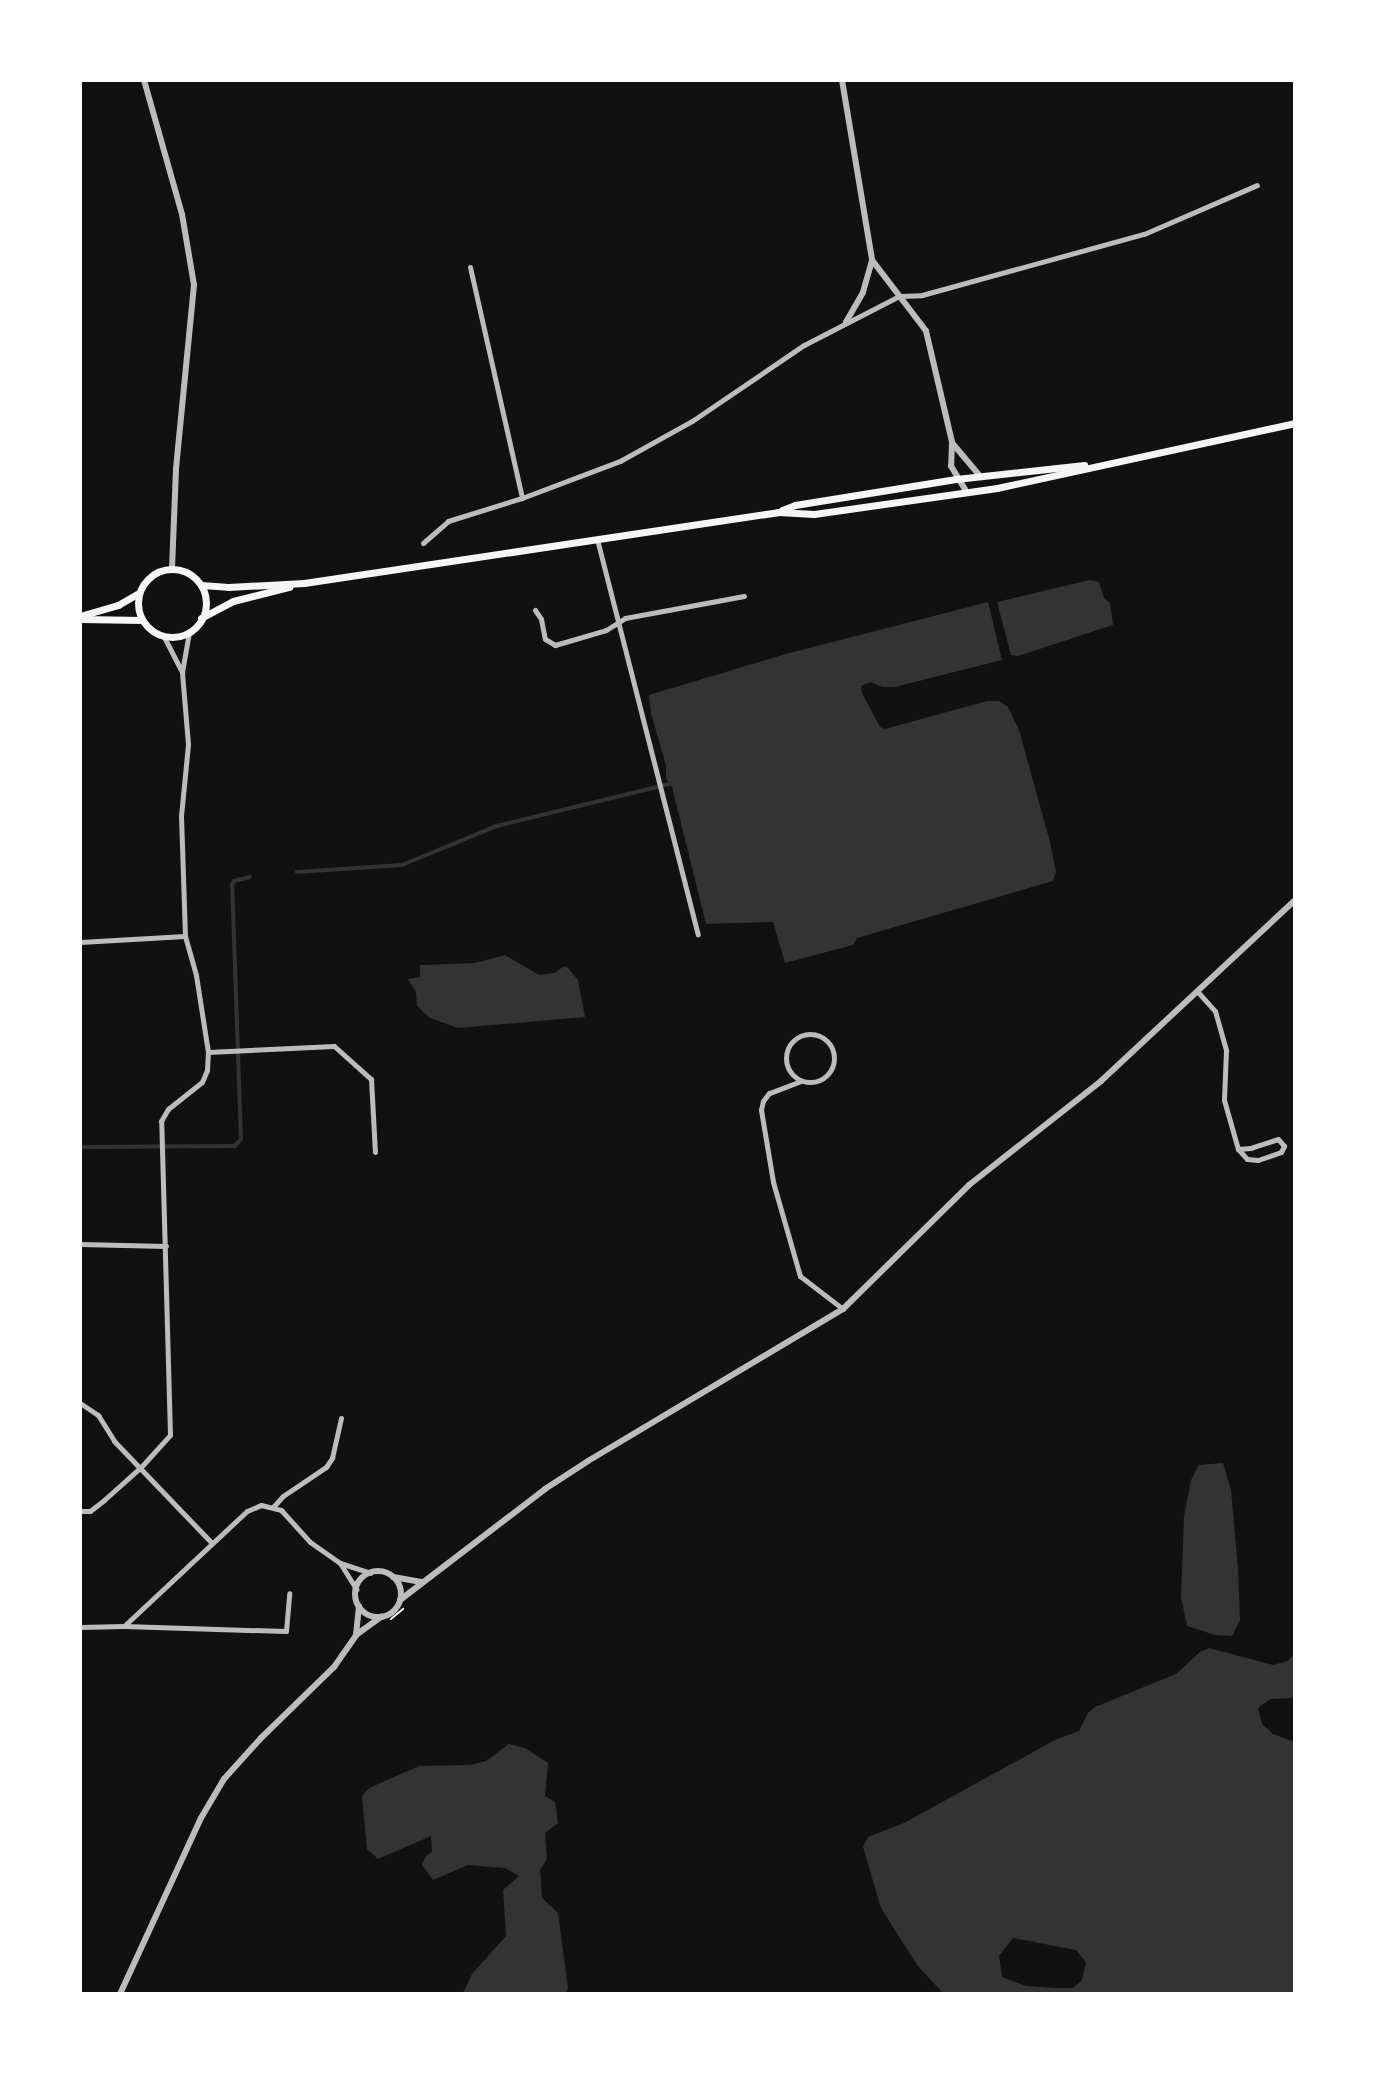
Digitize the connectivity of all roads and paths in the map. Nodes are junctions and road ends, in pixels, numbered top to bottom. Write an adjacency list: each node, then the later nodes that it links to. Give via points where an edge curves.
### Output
1 (144, 80): 20 (street, via 183,214 194,285 176,469)
2 (842, 80): 4 (street)
3 (1257, 185): 6 (street, via 1144,234 922,295)
4 (872, 260): 6 (street); 7 (street, via 863,292)
5 (470, 267): 16 (street)
6 (899, 296): 7 (street); 9 (street, via 926,331)
7 (846, 322): 16 (street, via 621,461)
8 (1294, 423): 11 (main road)
9 (952, 442): 10 (street); 12 (street)
10 (968, 464): 13 (street); 15 (street)
11 (1097, 464): 13 (main road); 15 (main road, via 1037,481)
12 (951, 466): 14 (street); 15 (street)
13 (980, 476): 15 (main road)
14 (943, 482): 15 (main road); 17 (main road, via 795,505)
15 (962, 483): 17 (main road, via 955,492 814,514)
16 (522, 498): 19 (street, via 448,521)
17 (778, 512): 18 (main road)
18 (597, 539): 21 (main road); 29 (street)
19 (423, 542)
20 (172, 569): 22 (main road, via 187,573); 23 (main road, via 148,578)
21 (304, 583): 22 (main road); 27 (main road, via 233,601)
22 (201, 585): 27 (main road, via 206,609)
23 (139, 593): 26 (main road); 28 (main road)
24 (744, 596): 29 (street, via 625,618)
25 (535, 610): 29 (street, via 545,639 555,645)
26 (80, 617): 28 (main road)
27 (201, 618): 30 (main road)
28 (142, 620): 31 (main road)
29 (617, 624): 34 (street)
30 (189, 633): 31 (main road, via 177,638); 32 (street)
31 (163, 635): 32 (street)
32 (181, 672): 35 (street, via 188,744 181,816)
33 (1294, 901): 37 (street)
34 (698, 934)
35 (185, 936): 36 (street); 38 (street)
36 (80, 942)
37 (1197, 991): 40 (street, via 1215,1011 1226,1050 1224,1100); 44 (street, via 1101,1081 969,1185)
38 (208, 1052): 41 (street, via 334,1046 371,1079); 43 (street, via 202,1082 161,1121)
39 (801, 1081): 39 (street, via 818,1082 831,1071 833,1048 821,1036 796,1038 786,1052 788,1069); 44 (street, via 769,1093 763,1101 773,1182 800,1276)
40 (1238, 1149): 40 (street, via 1278,1139 1284,1146 1281,1152 1258,1160 1247,1159)
41 (375, 1152)
42 (80, 1244): 43 (street)
43 (166, 1246): 47 (street, via 170,1435)
44 (844, 1309): 54 (street, via 588,1461)
45 (80, 1403): 47 (street, via 99,1415 114,1441)
46 (341, 1418): 48 (street, via 326,1467)
47 (141, 1467): 49 (street, via 90,1511); 50 (street)
48 (273, 1507): 50 (street, via 247,1511); 51 (street)
49 (80, 1511)
50 (211, 1542): 61 (street)
51 (340, 1563): 52 (street); 55 (street)
52 (370, 1573): 53 (street); 55 (street)
53 (393, 1577): 54 (street); 57 (street)
54 (422, 1582): 57 (street)
55 (356, 1589): 58 (street)
56 (289, 1593): 61 (street, via 286,1631)
57 (403, 1602): 59 (street); 60 (path)
58 (359, 1606): 59 (street); 63 (street)
59 (381, 1617): 63 (street)
60 (390, 1620)
61 (124, 1626): 62 (street)
62 (80, 1627)
63 (356, 1635): 64 (street, via 334,1667 224,1779 201,1818)
64 (120, 1993)

